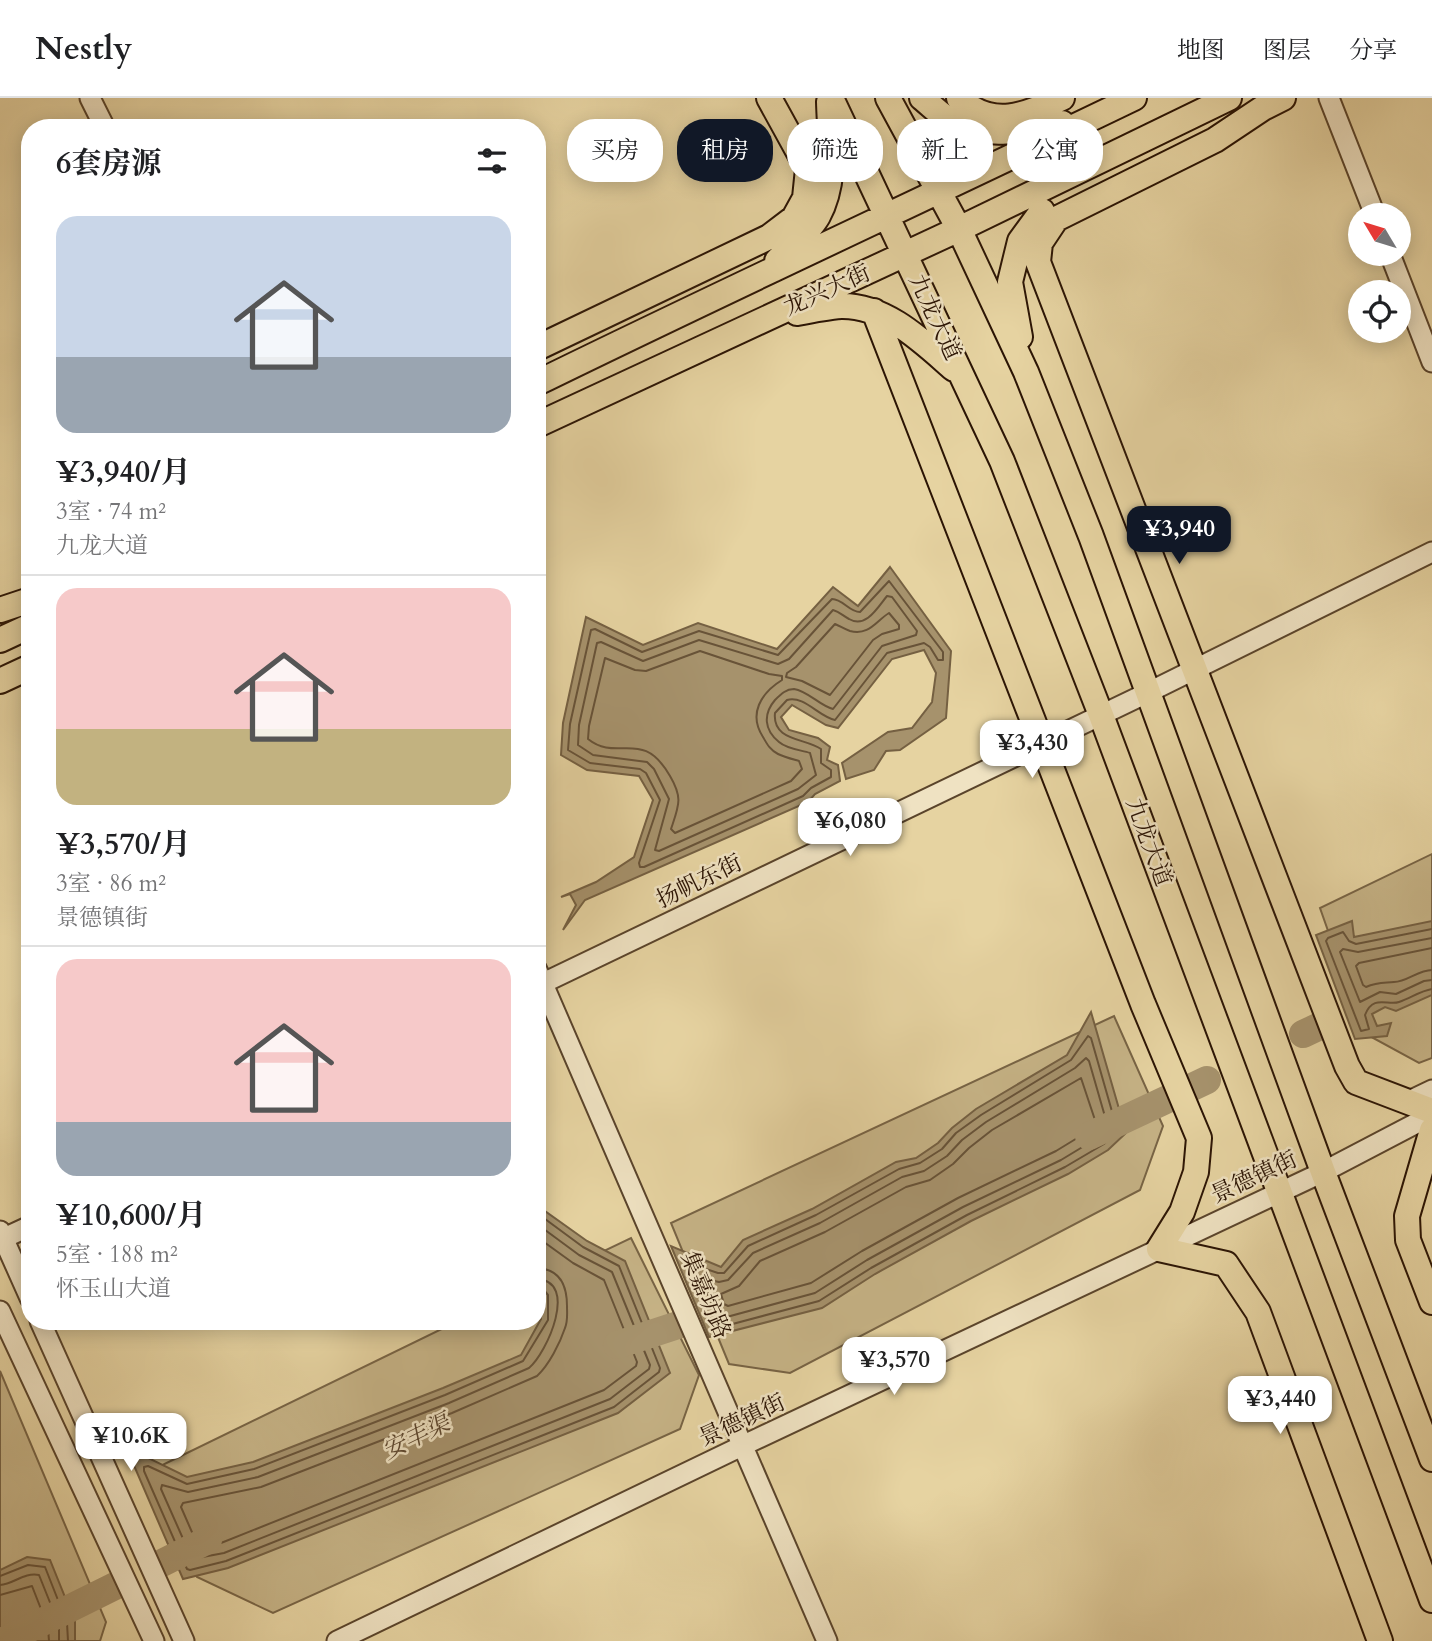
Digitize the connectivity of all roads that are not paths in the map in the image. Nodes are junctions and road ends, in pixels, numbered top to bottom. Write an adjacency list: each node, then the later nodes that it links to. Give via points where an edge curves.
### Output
1 (90, 98): 13 (street)
2 (769, 98): 16 (main road, via 808,169)
3 (830, 98): 16 (main road, via 831,177); 18 (main road, 九龙大道)
4 (888, 98): 15 (main road)
5 (922, 98): 12 (main road, via 951,122 977,130 1008,133)
6 (958, 98): 7 (main road, via 986,114 1012,118)
7 (1062, 98)
8 (1133, 98): 12 (main road, 龙兴大街)
9 (1228, 98): 14 (main road, 龙兴大街)
10 (1283, 98): 36 (main road, via 1215,140 1056,219 1040,243 1038,262)
11 (1329, 98): 17 (street)
12 (1093, 117): 15 (main road, 龙兴大街)
13 (100, 119)
14 (1116, 152): 19 (main road, 龙兴大街); 27 (main road, via 1051,198 1020,241 1010,282)
15 (939, 192): 18 (main road, 龙兴大街); 19 (main road)
16 (816, 197): 22 (main road, via 817,218); 25 (main road, via 769,237)
17 (1370, 203)
18 (888, 217): 20 (main road, 九龙大道); 22 (main road, 龙兴大街)
19 (959, 229): 20 (main road, 龙兴大街); 27 (main road)
20 (906, 254): 24 (main road, 龙兴大街); 28 (main road, 九龙大道)
21 (1395, 266): 26 (street)
22 (766, 271): 29 (main road, 龙兴大街)
23 (874, 311): 24 (main road, via 843,306); 28 (main road, via 917,337); 41 (main road)
24 (769, 317): 30 (main road, 龙兴大街)
25 (546, 344)
26 (1432, 362)
27 (1026, 372): 39 (main road)
28 (963, 376): 40 (main road, 九龙大道, via 1002,461)
29 (546, 379)
30 (546, 421)
31 (1432, 552): 36 (street, 扬帆东街)
32 (21, 603): 33 (main road)
33 (0, 610)
34 (21, 630): 35 (main road)
35 (0, 640)
36 (1194, 669): 39 (street, 扬帆东街); 45 (main road, via 1347,1066 1356,1082)
37 (21, 671): 38 (main road)
38 (0, 681)
39 (1147, 693): 40 (street, 扬帆东街); 48 (main road)
40 (1101, 715): 41 (street, 扬帆东街); 49 (main road, 九龙大道)
41 (1042, 743): 42 (street, 扬帆东街); 52 (main road, via 1199,1139 1196,1172 1182,1212)
42 (546, 977)
43 (546, 996): 57 (street, 集嘉坊路)
44 (1432, 1090): 45 (street)
45 (1407, 1102): 46 (main road)
46 (1432, 1113): 48 (street, 景德镇街)
47 (1432, 1130): 54 (main road, via 1407,1216 1408,1240)
48 (1324, 1172): 49 (street, 景德镇街); 58 (main road)
49 (1280, 1193): 52 (street, 景德镇街); 59 (main road, 九龙大道)
50 (21, 1229): 51 (street)
51 (1, 1237): 53 (street)
52 (1159, 1250): 57 (street, 景德镇街); 64 (main road, via 1226,1264 1258,1312)
53 (21, 1278)
54 (1432, 1302)
55 (0, 1311): 60 (street)
56 (44, 1330): 61 (street)
57 (744, 1445): 62 (street, 景德镇街); 63 (street, 集嘉坊路)
58 (1432, 1459)
59 (1432, 1600)
60 (154, 1641)
61 (184, 1641)
62 (337, 1641)
63 (827, 1641)
64 (1380, 1641)

